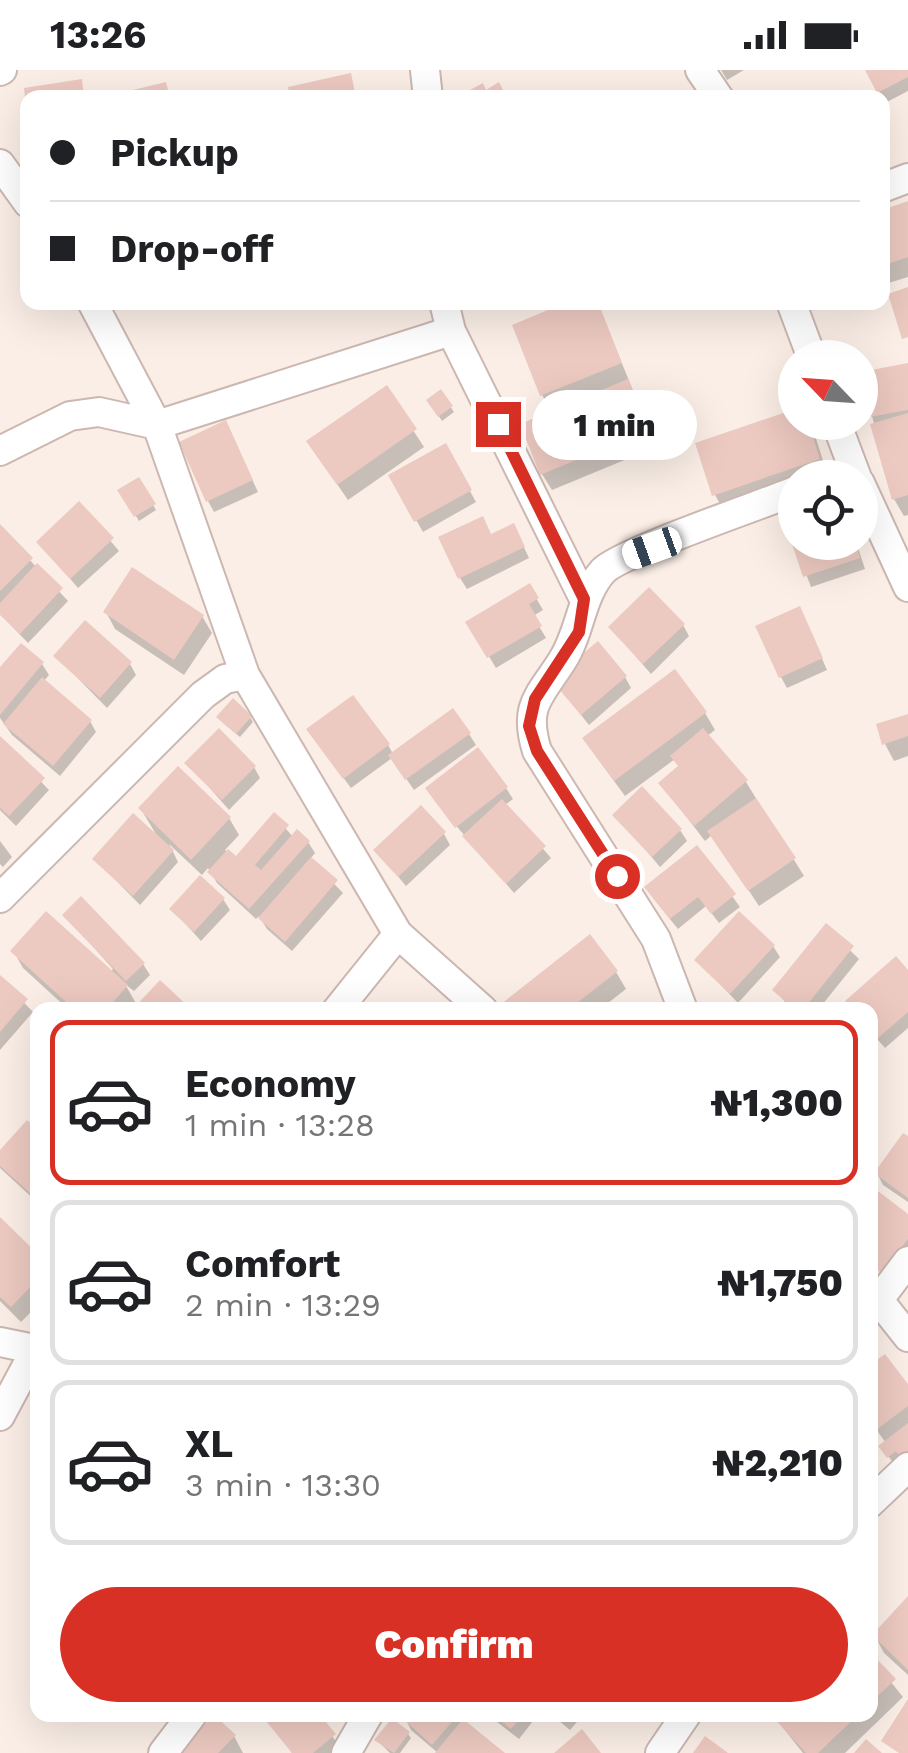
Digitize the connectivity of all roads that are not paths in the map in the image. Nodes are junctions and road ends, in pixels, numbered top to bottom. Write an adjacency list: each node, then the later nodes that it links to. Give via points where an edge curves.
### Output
1 (0, 164): 2 (street)
2 (20, 192)
3 (96, 310): 8 (street)
4 (446, 310): 6 (street)
5 (795, 310): 7 (street)
6 (451, 331): 8 (street); 13 (street)
7 (806, 340)
8 (157, 425): 9 (street, via 99,412 70,416); 14 (street)
9 (0, 451)
10 (778, 498): 13 (street, via 615,561)
11 (878, 530): 12 (street)
12 (908, 587)
13 (584, 599): 19 (street, via 579,632 535,699 529,726 537,751 656,939)
14 (245, 675): 15 (street, via 224,679 204,695); 16 (street)
15 (4, 884)
16 (398, 934): 17 (street); 18 (street)
17 (343, 1002)
18 (474, 1002)
19 (681, 1002)
20 (908, 1261): 21 (street)
21 (878, 1291)
22 (878, 1298): 23 (street)
23 (908, 1337)
24 (0, 1342): 25 (street)
25 (30, 1346)
26 (30, 1358): 27 (street)
27 (0, 1416)
28 (908, 1467): 29 (street)
29 (878, 1495)
30 (187, 1722): 33 (street)
31 (364, 1722): 34 (street)
32 (681, 1722): 35 (street)
33 (163, 1753)
34 (346, 1753)
35 (660, 1753)

